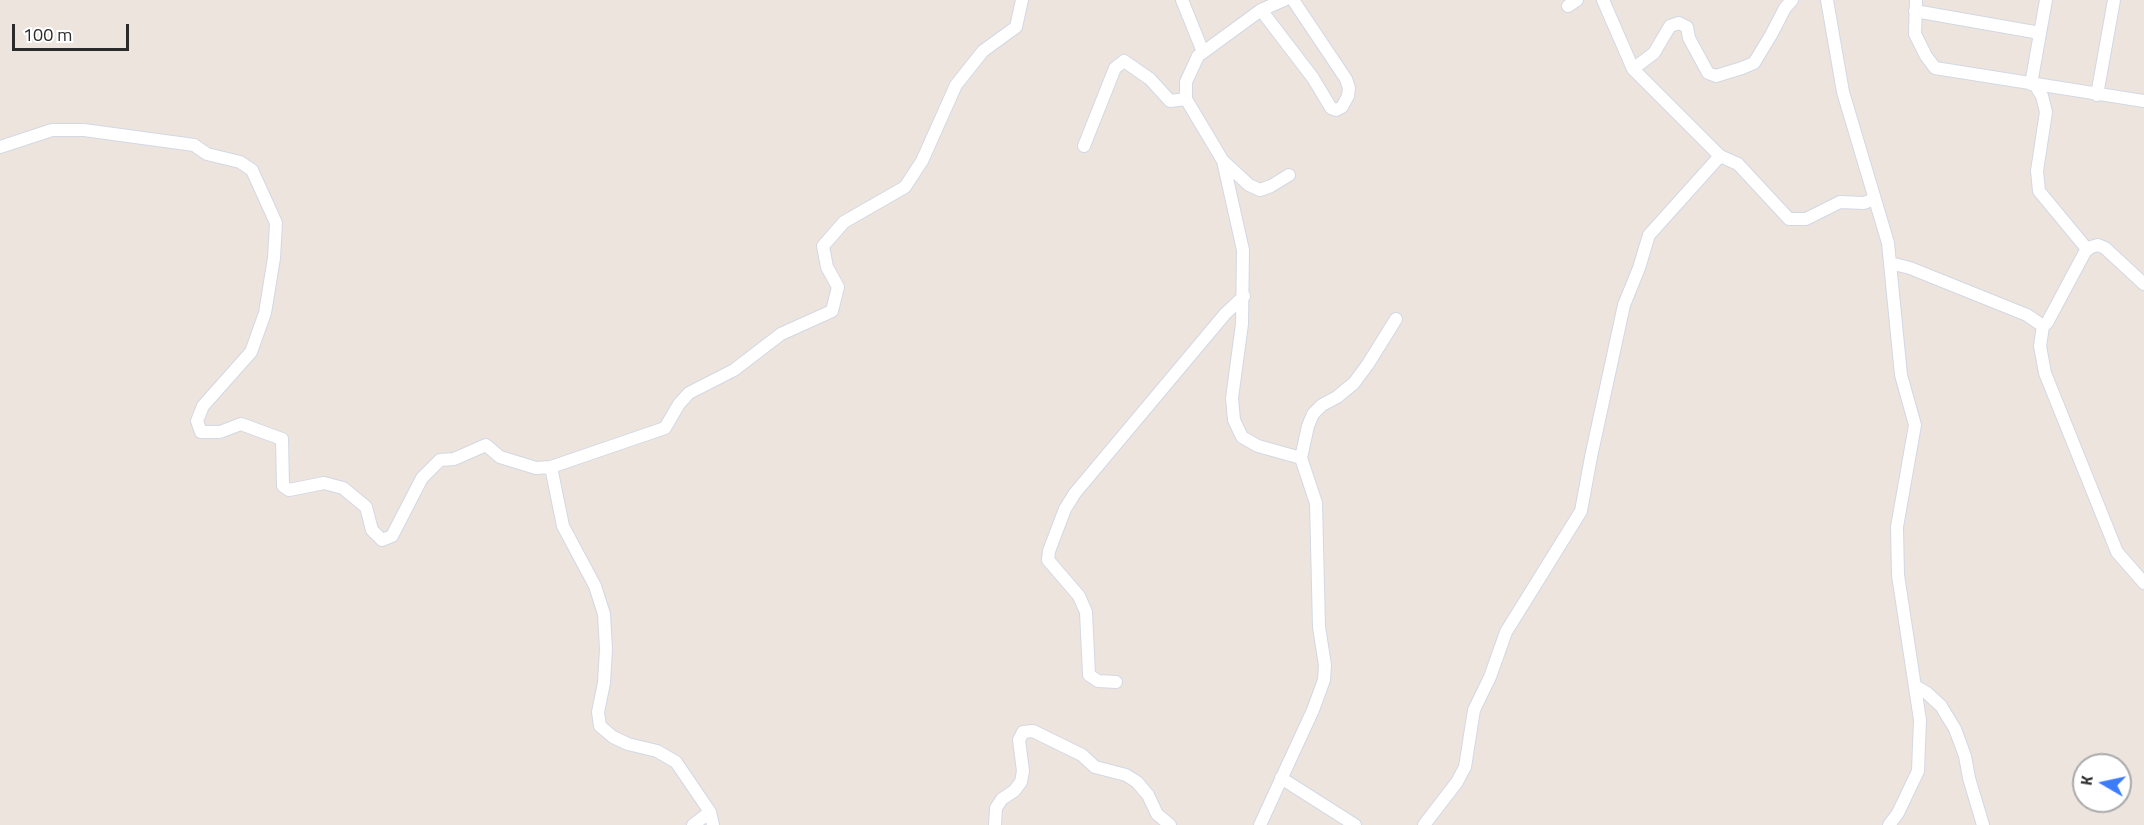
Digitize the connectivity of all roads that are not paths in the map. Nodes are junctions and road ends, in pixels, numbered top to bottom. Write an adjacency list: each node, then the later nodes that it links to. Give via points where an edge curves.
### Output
1 (1022, 0): 32 (street, via 1016,27 983,51 956,84 922,161 905,187 844,222 824,246 827,267 838,287 832,311 782,334 734,370 689,393 665,428)
2 (1182, 0): 13 (street)
3 (1284, 0): 11 (street)
4 (1293, 0): 11 (street, via 1350,88 1342,107 1336,110 1330,108 1313,78)
5 (1603, 0): 14 (street)
6 (1792, 0): 14 (street, via 1754,63 1716,76 1708,73 1687,27 1679,23 1670,26 1654,53)
7 (1827, 0): 24 (street, via 1843,92)
8 (2046, 0): 12 (street)
9 (2114, 0): 16 (street)
10 (1916, 5): 12 (street); 15 (street, via 1915,34 1935,68)
11 (1261, 10): 13 (street)
12 (2040, 33): 15 (street)
13 (1203, 52): 17 (street, via 1186,82)
14 (1633, 69): 21 (street)
15 (2033, 85): 16 (street); 25 (street, via 2042,96 2046,112 2037,171 2039,191)
16 (2097, 95): 18 (street)
17 (1186, 99): 19 (street, via 1170,101 1150,79 1124,61 1115,68); 22 (street)
18 (2144, 101)
19 (1084, 146)
20 (0, 147): 32 (street, via 52,130 84,130 194,145 207,154 240,162 252,170 276,223 265,313 251,352 203,406 197,421 201,432 220,432 241,424 282,439 283,486 289,490 324,483 343,488 366,507 372,530 382,540 392,536 422,478 440,460 454,459 486,446 500,457 536,468)
21 (1720, 156): 24 (street, via 1738,164 1789,219 1806,219 1840,202); 44 (street, via 1649,235 1624,305 1581,511 1506,632 1474,710 1465,767)
22 (1223, 161): 23 (street, via 1260,190); 28 (street, via 1243,250)
23 (1289, 175)
24 (1874, 200): 26 (street)
25 (2087, 249): 27 (street, via 2105,248); 30 (street)
26 (1890, 263): 30 (street, via 2026,315); 35 (street, via 1901,375 1915,425 1897,527 1898,575)
27 (2144, 284)
28 (1244, 296): 31 (street, via 1232,398 1234,420 1242,436 1258,446); 34 (street, via 1075,493 1049,551 1048,560 1079,596 1086,612 1089,675 1098,681)
29 (1396, 319): 31 (street, via 1354,383 1314,414)
30 (2043, 326): 33 (street, via 2040,353 2044,373 2117,552)
31 (1301, 458): 36 (street, via 1316,503 1319,627 1325,665 1313,710)
32 (550, 467): 37 (street, via 563,526 595,586 604,614 606,649 598,712 600,726 613,737 657,751 676,762)
33 (2144, 583)
34 (1116, 682)
35 (1915, 686): 45 (street, via 1920,720 1918,771); 46 (street, via 1941,706 1955,729)
36 (1281, 778): 42 (street); 43 (street)
37 (710, 812): 38 (street); 39 (street)
38 (693, 825)
39 (713, 825)
40 (995, 825): 41 (street, via 996,808 1021,782 1019,740 1023,732 1033,731 1082,755 1095,767 1126,774 1137,782 1157,814)
41 (1170, 825)
42 (1260, 825)
43 (1355, 825)
44 (1424, 825)
45 (1889, 825)
46 (1983, 825)

